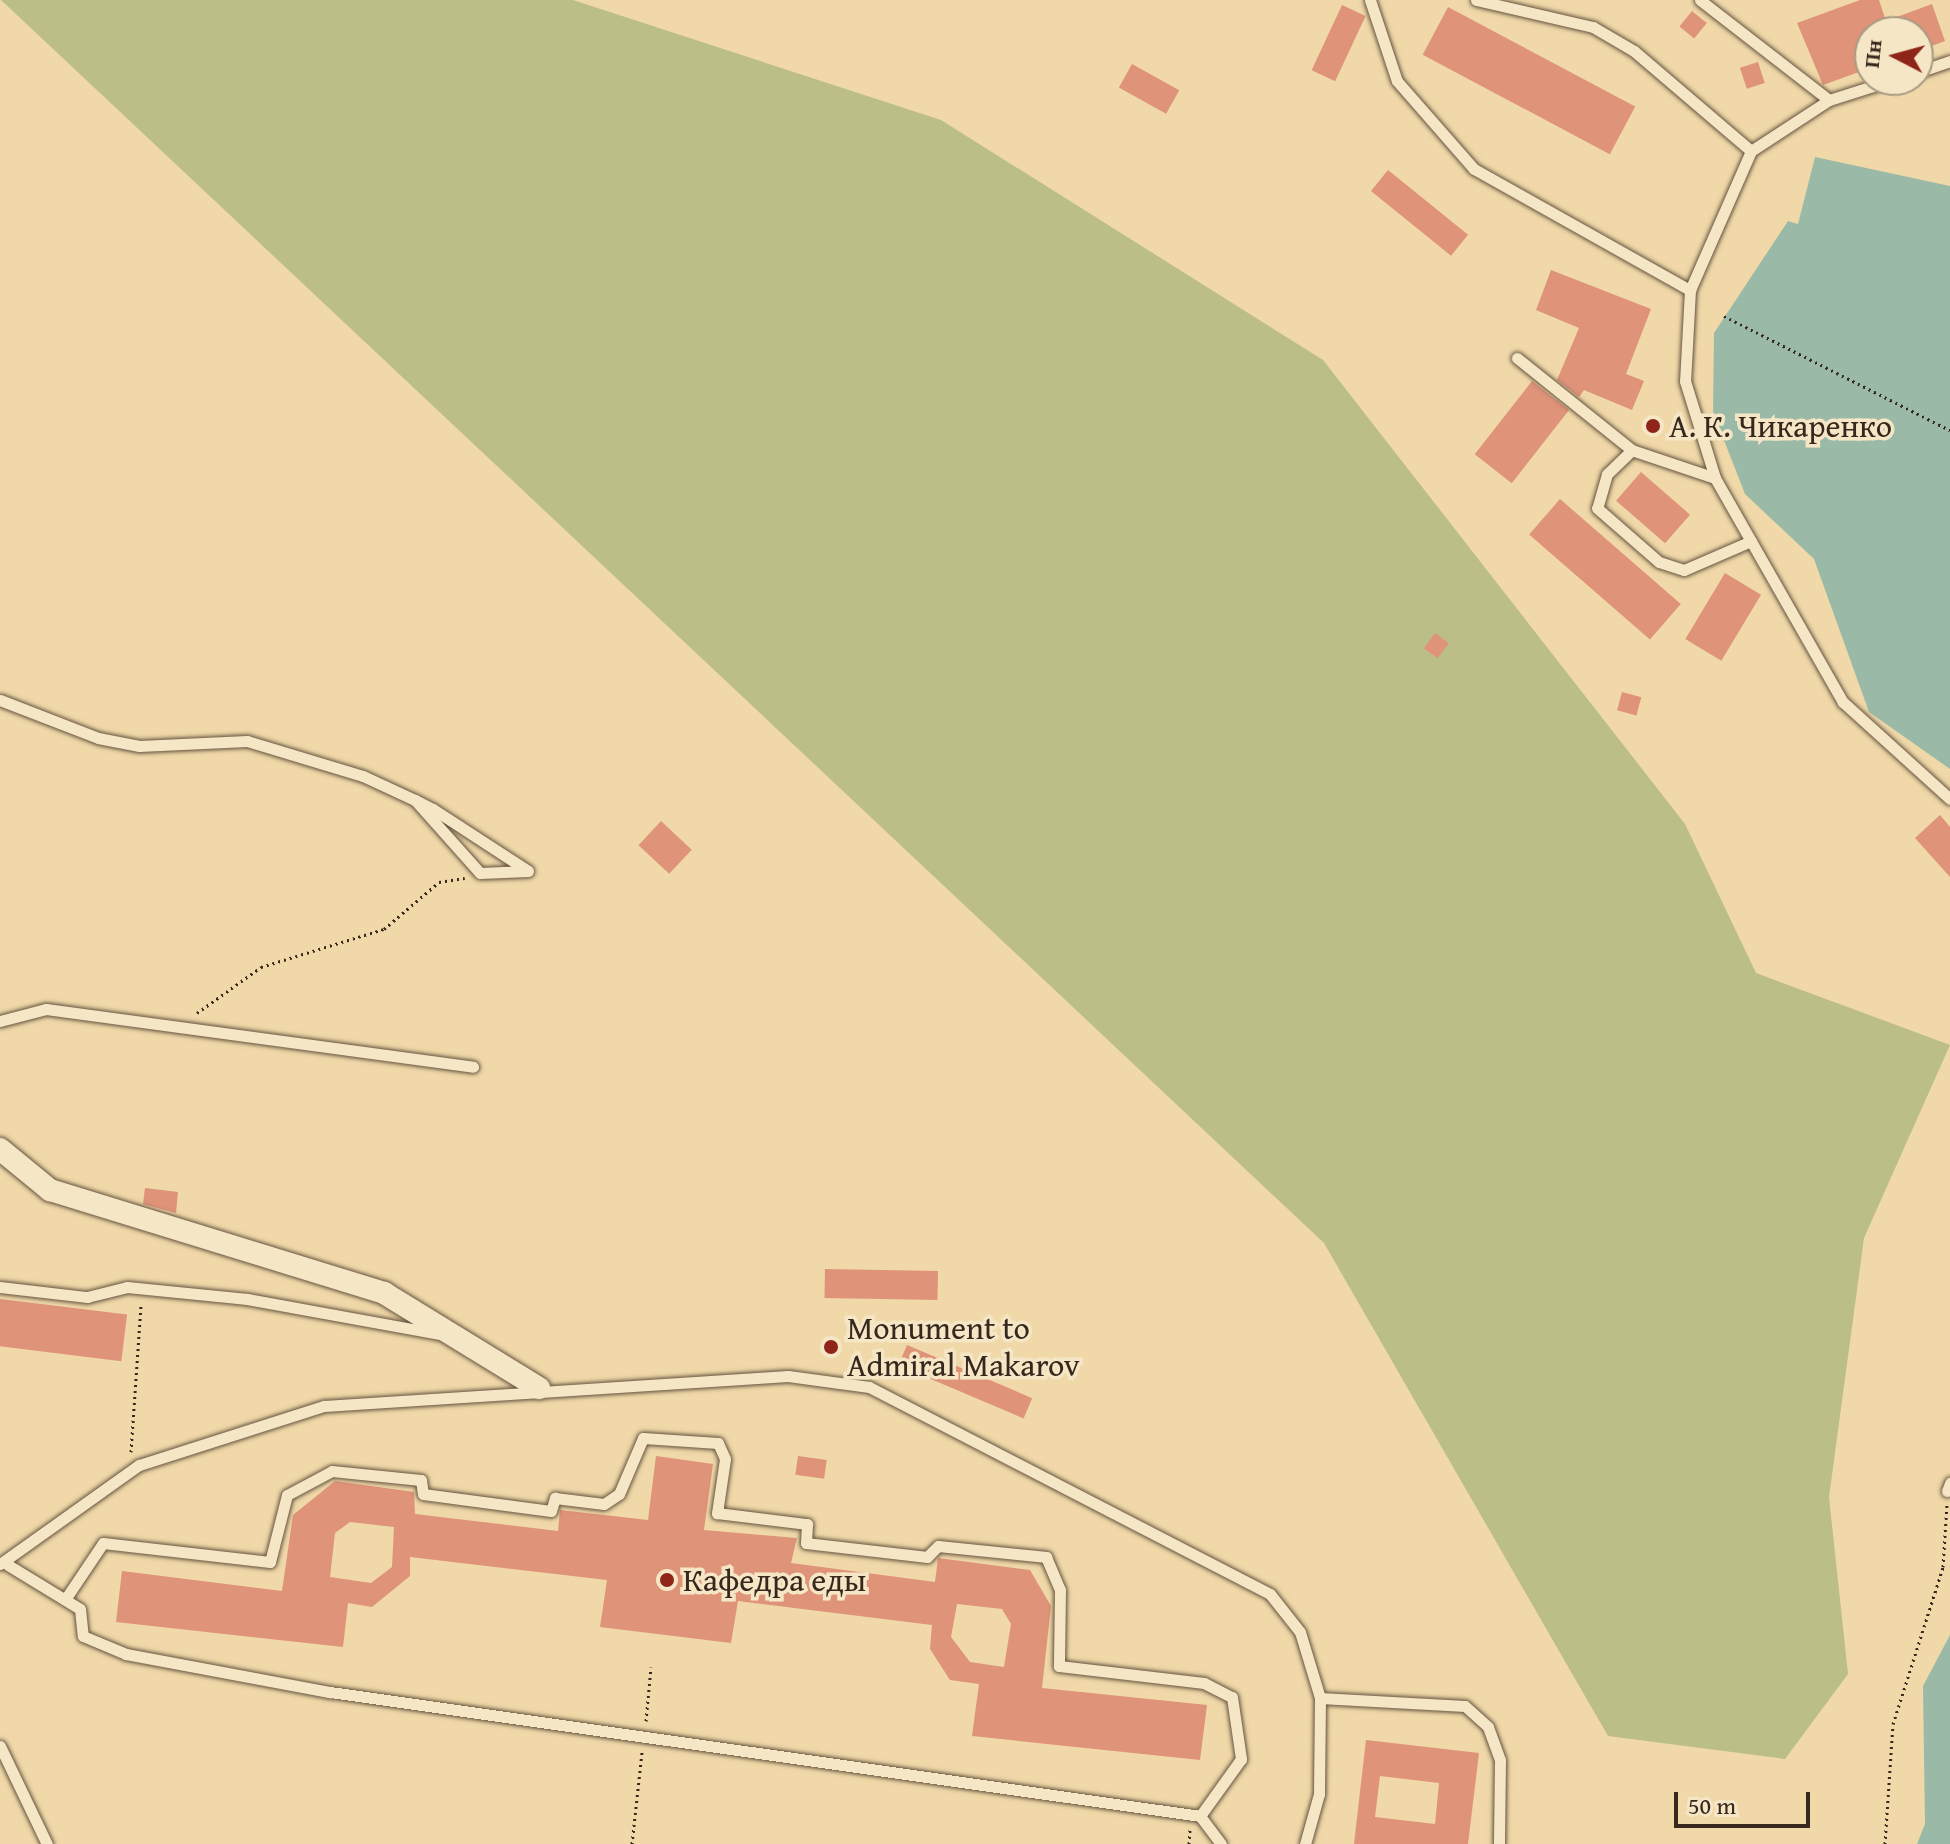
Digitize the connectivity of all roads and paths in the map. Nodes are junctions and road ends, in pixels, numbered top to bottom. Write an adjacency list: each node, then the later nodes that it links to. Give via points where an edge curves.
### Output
1 (1370, 0): 7 (lane, via 1397,81 1474,169)
2 (1476, 0): 6 (lane, via 1593,27 1634,51)
3 (1700, 0): 5 (lane)
4 (1854, 92): 5 (lane)
5 (1829, 100): 6 (lane)
6 (1751, 151): 7 (lane)
7 (1690, 290): 12 (lane, via 1685,381)
8 (1724, 316): 10 (path)
9 (1517, 358): 11 (lane)
10 (1950, 430)
11 (1632, 450): 12 (lane); 13 (lane, via 1607,474 1597,508 1659,562 1684,570)
12 (1715, 478): 13 (lane)
13 (1751, 541): 15 (lane, via 1843,702)
14 (0, 700): 16 (lane, via 139,746 247,741 363,776)
15 (1950, 799)
16 (415, 800): 17 (lane); 17 (lane, via 528,871)
17 (480, 873): 19 (path, via 439,882 384,929 261,967 213,999)
18 (0, 1021): 19 (lane, via 46,1009)
19 (190, 1027): 20 (lane)
20 (473, 1067)
21 (0, 1149): 24 (street, via 50,1190 384,1293)
22 (0, 1287): 23 (lane, via 87,1297)
23 (127, 1287): 24 (lane, via 247,1299); 26 (path, via 141,1299)
24 (452, 1336): 25 (street)
25 (539, 1388): 26 (lane, via 324,1406); 30 (lane, via 788,1376 869,1387 1270,1594 1300,1632)
26 (135, 1468): 28 (lane)
27 (1949, 1487): 39 (path, via 1943,1567 1893,1724)
28 (4, 1564): 29 (lane)
29 (66, 1598): 32 (lane, via 80,1609 83,1636 126,1654 330,1692); 32 (lane, via 103,1543 270,1562 287,1495 332,1471 421,1480 423,1494 551,1511 555,1498 604,1504 619,1494 643,1438 718,1443 725,1459 717,1513 807,1524 806,1543 927,1557 938,1546 1046,1557 1060,1590 1059,1666 1204,1683 1232,1697 1241,1759)
30 (1320, 1698): 37 (lane, via 1319,1794); 38 (lane, via 1465,1706 1488,1727 1500,1760)
31 (0, 1746): 34 (lane)
32 (1200, 1816): 36 (lane)
33 (635, 1820): 35 (path)
34 (47, 1844)
35 (632, 1844)
36 (1221, 1844)
37 (1305, 1844)
38 (1499, 1844)
39 (1885, 1844)

